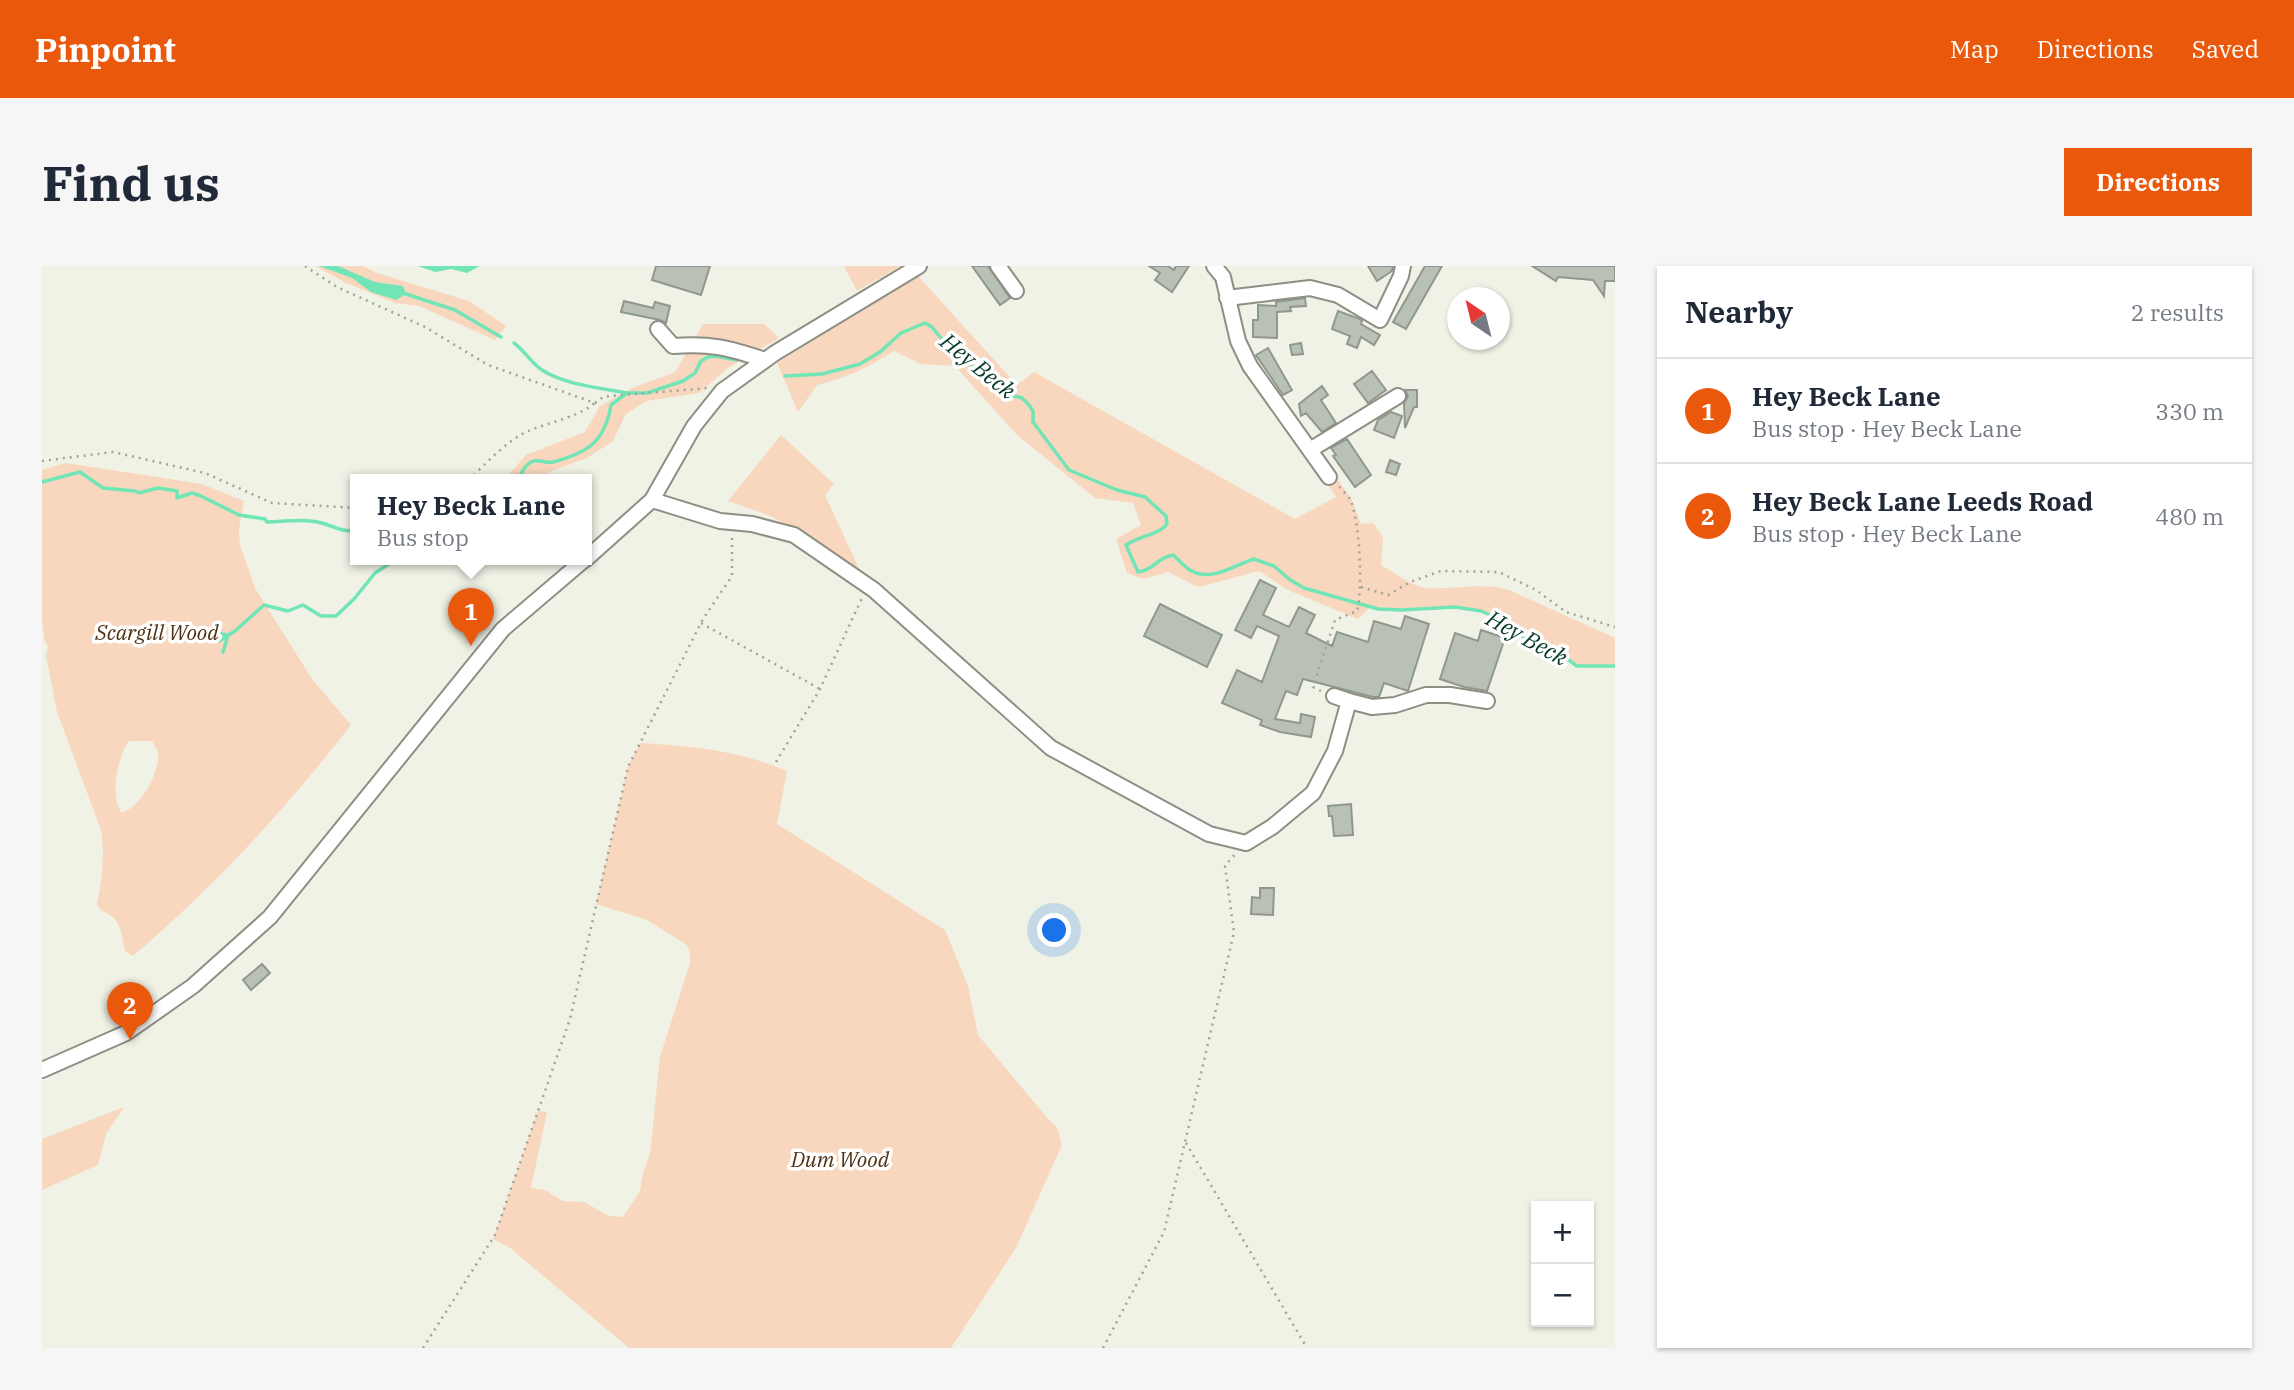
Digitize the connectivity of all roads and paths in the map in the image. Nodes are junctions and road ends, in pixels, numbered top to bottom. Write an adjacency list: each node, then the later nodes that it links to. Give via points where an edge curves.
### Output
1 (305, 266): 12 (path, via 488,365)
2 (919, 266): 9 (street)
3 (998, 266): 6 (street)
4 (1214, 266): 7 (street, via 1223,277)
5 (1403, 266): 7 (street, via 1380,320 1338,295 1310,288)
6 (1016, 291)
7 (1227, 298): 13 (street, via 1250,366)
8 (658, 329): 9 (street, via 673,346 704,344)
9 (765, 360): 10 (street)
10 (722, 391): 12 (path, via 703,387 603,397); 17 (street, via 694,426)
11 (1398, 396): 13 (street)
12 (595, 403): 15 (path, via 522,435)
13 (1310, 450): 16 (street)
14 (42, 461): 18 (path, via 113,452 205,473 272,503)
15 (475, 474)
16 (1329, 477): 23 (path, via 1351,500)
17 (652, 500): 19 (street); 20 (street)
18 (350, 508)
19 (720, 522): 22 (street, via 752,524 794,535); 24 (path, via 732,533 732,576)
20 (592, 553)
21 (578, 565): 32 (street, via 503,629 270,917 194,986 126,1033)
22 (868, 586): 26 (path); 31 (street, via 1051,748 1209,834)
23 (1361, 587): 25 (path, via 1388,595 1441,571 1499,572 1536,590 1566,612); 27 (path, via 1357,611 1335,620 1312,687)
24 (701, 623): 26 (path); 34 (path, via 628,767 570,1019 495,1234)
25 (1615, 626)
26 (820, 689): 30 (path)
27 (1334, 696): 28 (street)
28 (1349, 701): 29 (street, via 1372,707 1426,695); 31 (street, via 1335,751 1313,793)
29 (1488, 701)
30 (776, 762)
31 (1246, 843): 33 (path, via 1225,866 1234,932)
32 (42, 1069)
33 (1185, 1141): 35 (path, via 1164,1232); 36 (path)
34 (424, 1348)
35 (1103, 1348)
36 (1307, 1348)

